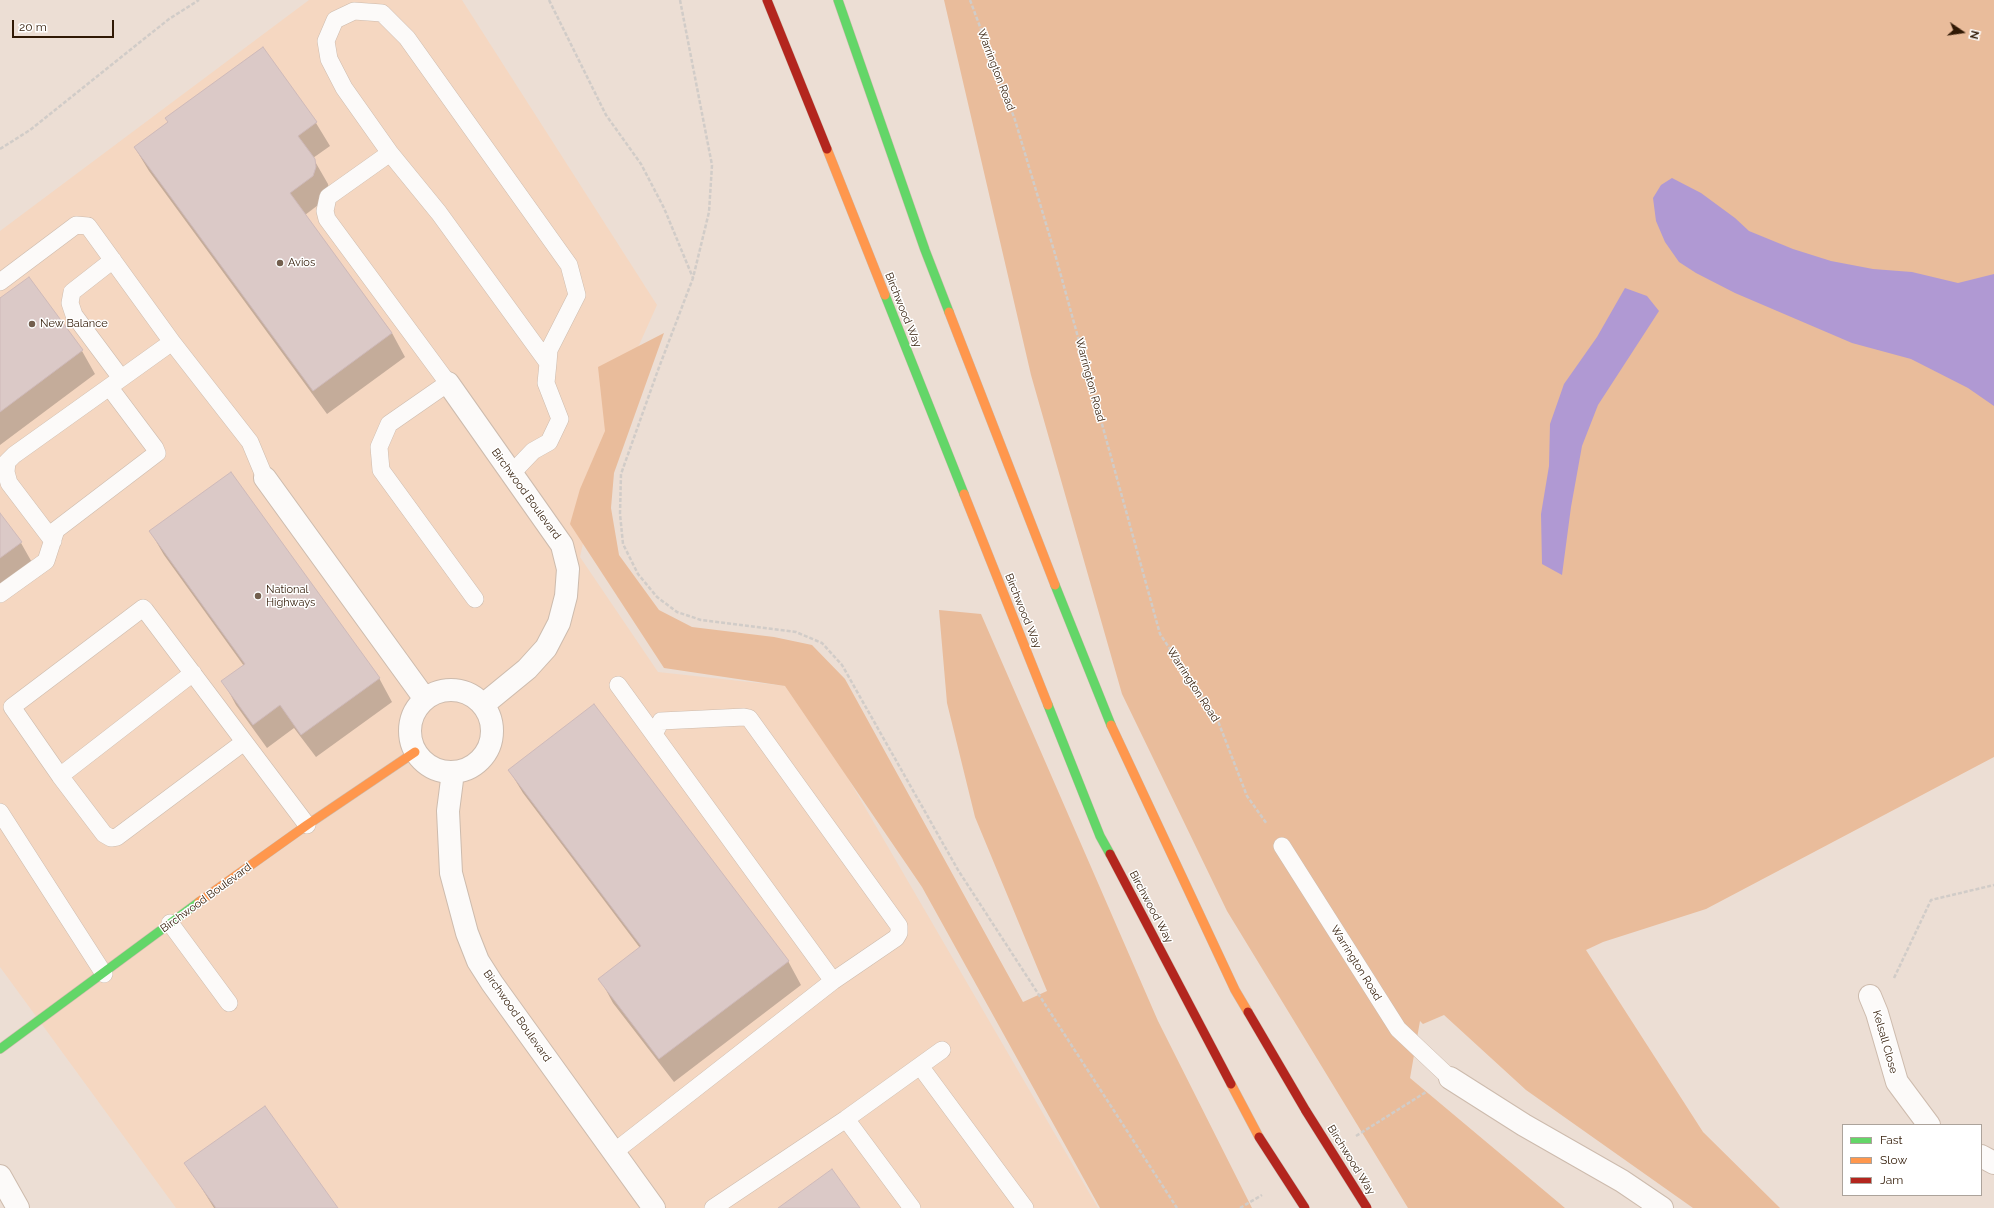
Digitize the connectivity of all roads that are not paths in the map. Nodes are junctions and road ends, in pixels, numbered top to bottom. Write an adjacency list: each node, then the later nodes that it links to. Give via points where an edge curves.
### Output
1 (767, 0): 47 (main road, Birchwood Way, bridge, via 1100,836 1259,1137)
2 (838, 0): 48 (main road, Birchwood Way, bridge, via 925,250 1104,710 1235,990 1306,1111)
3 (390, 153): 7 (lane, via 439,213); 7 (lane, via 344,88 330,59 326,41 335,20 354,11 382,13 407,38 569,265 577,295 550,350); 9 (lane, via 328,197 325,211 327,219)
4 (113, 260): 5 (lane, via 88,226 76,225); 6 (lane); 8 (lane, via 72,292 70,303 74,315)
5 (0, 282)
6 (172, 342): 8 (lane); 11 (lane, via 250,442)
7 (548, 363): 10 (lane, via 546,383 560,419 549,442 533,451)
8 (116, 381): 12 (lane, via 113,392 157,453 56,530); 12 (lane, via 7,462 9,483)
9 (448, 384): 10 (street, Birchwood Boulevard); 14 (lane, via 389,424 380,447 381,470)
10 (511, 474): 18 (street, Birchwood Boulevard, via 562,545 568,570 566,596 559,623 546,648 527,669)
11 (265, 478): 17 (street)
12 (52, 541): 13 (lane, via 46,561)
13 (0, 594)
14 (475, 599)
15 (193, 674): 20 (lane); 23 (lane); 23 (lane, via 143,608 14,705 12,710)
16 (618, 685): 19 (lane)
17 (425, 699): 18 (street, via 434,693 455,690 466,692); 21 (street, via 417,707 409,728)
18 (483, 705): 22 (street, via 491,726 487,750 472,766)
19 (654, 734): 29 (lane); 29 (lane, via 661,721 744,717 752,720 899,926 900,934 896,938)
20 (244, 742): 23 (lane, via 117,837 111,838 104,834); 25 (lane)
21 (415, 752): 22 (street, via 424,763 433,768); 25 (main road, Birchwood Boulevard)
22 (452, 772): 38 (street, Birchwood Boulevard, via 448,811 451,873 467,933 478,960)
23 (60, 776)
24 (0, 812): 28 (lane)
25 (307, 825): 27 (main road, Birchwood Boulevard)
26 (1282, 846): 35 (lane, Warrington Road, via 1398,1029)
27 (170, 923): 28 (main road, Birchwood Boulevard); 30 (lane)
28 (104, 974): 32 (main road, Birchwood Boulevard)
29 (833, 981): 38 (lane)
30 (229, 1003)
31 (1873, 1004): 37 (street, Kelsall Close, via 1897,1082)
32 (0, 1049)
33 (942, 1050): 34 (lane)
34 (920, 1066): 36 (lane); 46 (lane)
35 (1450, 1078): 49 (street, Warrington Road, via 1524,1125 1622,1181)
36 (846, 1119): 44 (lane); 45 (lane)
37 (1928, 1124)
38 (614, 1152): 43 (street, Birchwood Boulevard)
39 (1982, 1157): 40 (street)
40 (1994, 1163)
41 (0, 1176): 42 (street)
42 (18, 1208)
43 (654, 1208)
44 (713, 1208)
45 (912, 1208)
46 (1025, 1208)
47 (1305, 1208)
48 (1368, 1208)
49 (1662, 1208)

